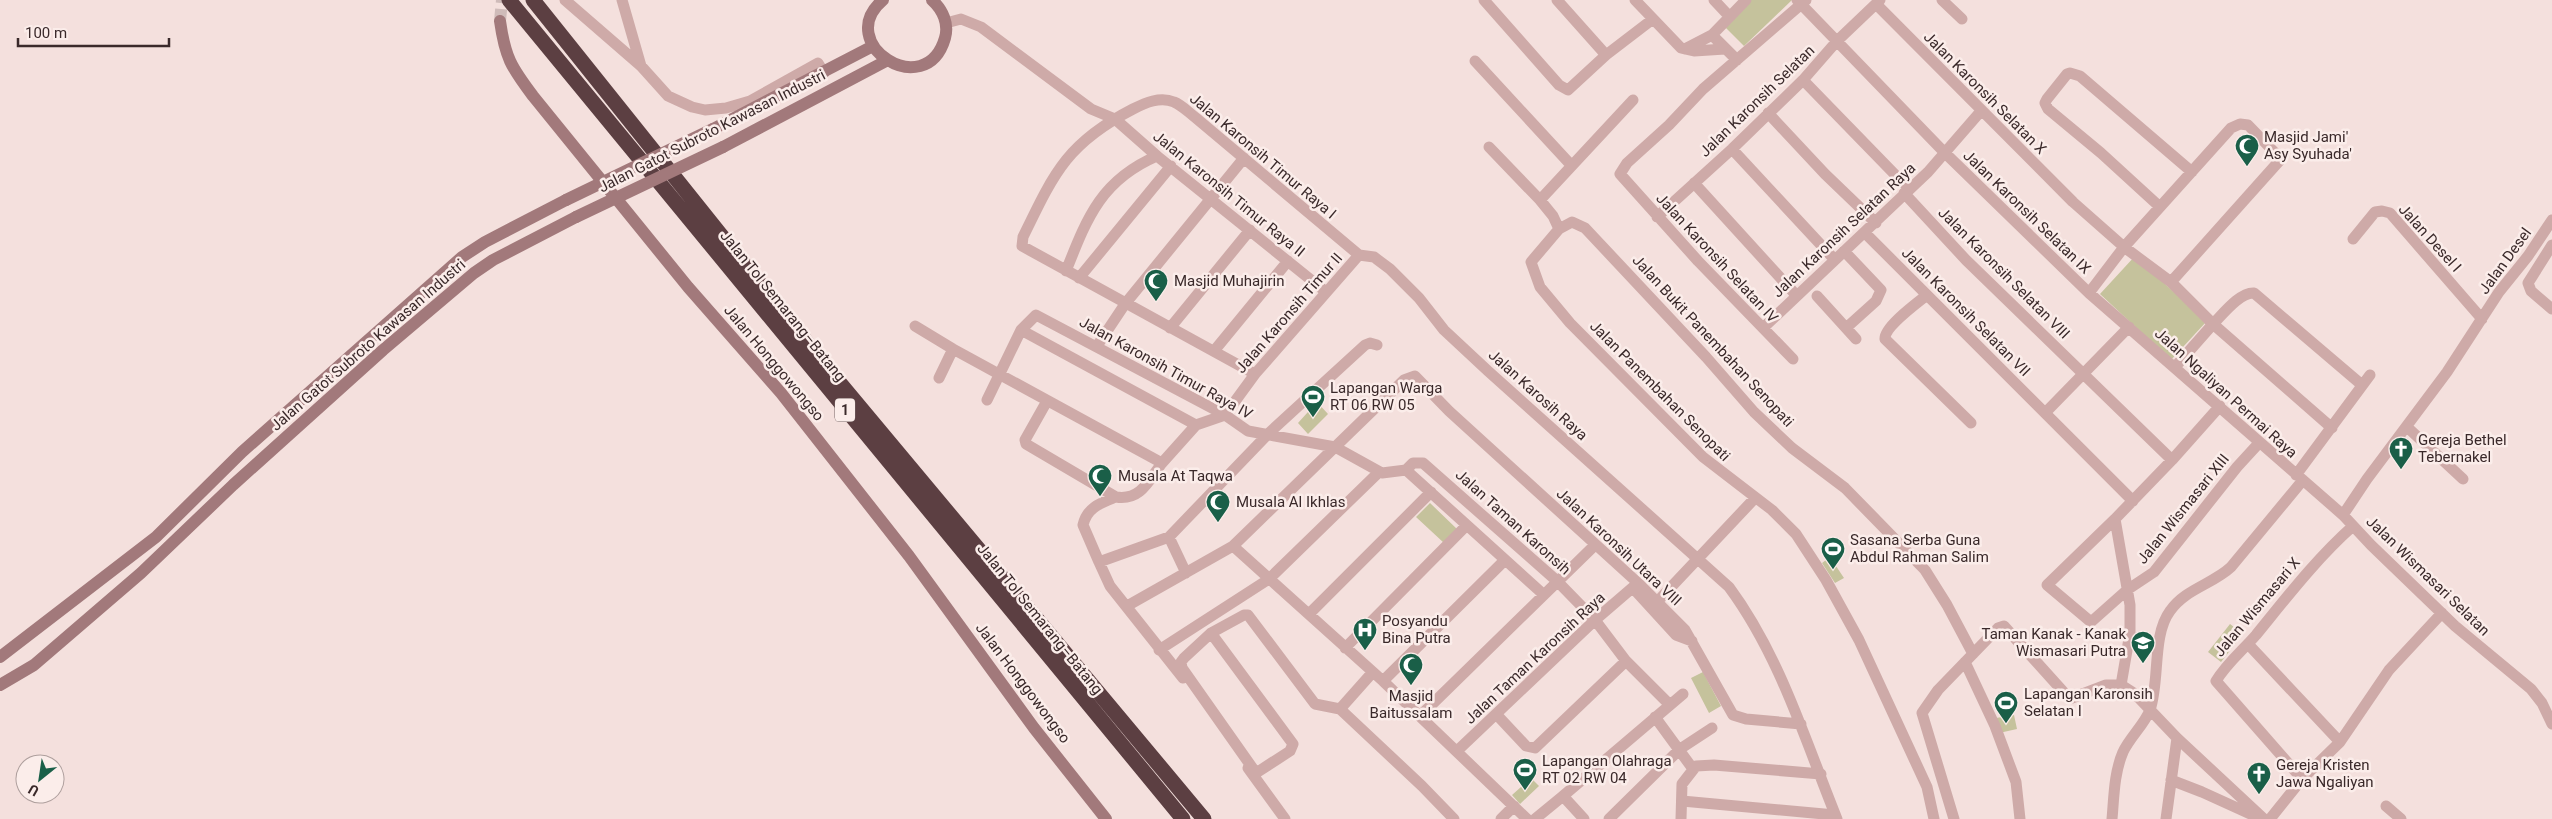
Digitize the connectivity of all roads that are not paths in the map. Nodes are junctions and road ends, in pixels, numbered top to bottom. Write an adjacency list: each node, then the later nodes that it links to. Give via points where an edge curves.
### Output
1 (510, 0): 172 (highway, Jalan Tol Semarang–Batang / 1)
2 (533, 0): 173 (highway, Jalan Tol Semarang–Batang / 1, via 829,370)
3 (565, 0): 29 (street)
4 (622, 0): 29 (street)
5 (883, 0): 22 (street, via 873,13 870,24)
6 (932, 0): 19 (street)
7 (1484, 0): 25 (street, via 1559,86 1568,90)
8 (1556, 0): 25 (street)
9 (1635, 0): 16 (street)
10 (1714, 0): 15 (street)
11 (1746, 0): 15 (street)
12 (1942, 0): 17 (street)
13 (1802, 2): 21 (street); 27 (street)
14 (1878, 2): 21 (street, Jalan Karonsih Selatan); 33 (street, Jalan Karonsih Selatan X)
15 (1729, 16): 20 (street)
16 (1652, 19): 24 (street); 25 (street)
17 (1962, 19)
18 (500, 21): 171 (street, Jalan Honggowongso, via 506,55 527,89 688,287 781,393 909,556 1034,728)
19 (946, 23): 26 (street, via 943,45 928,62 906,68); 35 (street, via 960,19 981,27 1091,110)
20 (1712, 35): 23 (street); 24 (street)
21 (1837, 41): 31 (street, Jalan Karonsih Selatan); 38 (street)
22 (873, 46): 26 (street); 30 (street, Jalan Gatot Subroto Kawasan Industri)
23 (1725, 48): 24 (street, via 1694,52); 27 (street)
24 (1685, 49)
25 (1606, 55)
26 (886, 60): 145 (street, Jalan Gatot Subroto Kawasan Industri, bridge, via 723,147 493,260 466,279 240,479 141,573 34,664)
27 (1737, 60): 49 (street, Jalan Karonsih Selatan IV, via 1621,170 1621,176)
28 (1476, 61): 41 (street)
29 (641, 66): 30 (street, via 668,96 705,110 750,101 818,63)
30 (824, 73): 140 (street, Jalan Gatot Subroto Kawasan Industri, bridge, via 566,200 462,257 242,452 156,537)
31 (1803, 80): 34 (street, Jalan Karonsih Selatan); 45 (street, Jalan Karonsih Selatan VIII)
32 (1633, 100): 41 (street)
33 (1980, 111): 38 (street, Jalan Karonsih Selatan Raya); 56 (street, Jalan Karonsih Selatan X)
34 (1768, 113): 37 (street, Jalan Karonsih Selatan); 51 (street)
35 (1115, 119): 39 (street, Jalan Karonsih Timur Raya II); 40 (street, Jalan Karonsih Timur Raya I, via 1153,101 1174,102); 61 (street, Jalan Karonsih Timur Raya I, via 1095,131 1064,161 1021,241 1022,246)
36 (1489, 147): 47 (street)
37 (1732, 150): 44 (street, Jalan Karonsih Selatan); 59 (street)
38 (1944, 152): 45 (street, Jalan Karonsih Selatan Raya); 65 (street, Jalan Karonsih Selatan IX)
39 (1157, 156): 42 (street, Jalan Karonsih Timur Raya II); 61 (street, via 1138,164 1099,199)
40 (1244, 158): 46 (street); 58 (street, Jalan Karonsih Timur Raya I)
41 (1572, 165): 47 (street)
42 (1171, 166): 46 (street, Jalan Karonsih Timur Raya II); 62 (street)
43 (2192, 172): 48 (street); 48 (street, via 2080,76 2067,74 2047,99 2048,109); 63 (street, via 2231,128 2240,124 2248,125 2280,159)
44 (1694, 183): 49 (street, Jalan Karonsih Selatan); 66 (street)
45 (1907, 191): 51 (street, Jalan Karonsih Selatan Raya); 86 (street, Jalan Karonsih Selatan VIII, via 1966,260)
46 (1211, 199): 53 (street, Jalan Karonsih Timur Raya II); 69 (street)
47 (1540, 200): 52 (street)
48 (2160, 207): 56 (street)
49 (1657, 217): 75 (street, Jalan Karonsih Selatan IV)
50 (2552, 220): 71 (street, Jalan Desel)
51 (1876, 223): 54 (street, Jalan Karonsih Selatan Raya)
52 (1559, 229): 112 (street, Jalan Panembahan Senopati, via 1531,262 1540,287 1570,323 1703,457); 141 (street, Jalan Bukit Panembahan Senopati, via 1572,222 1585,228 1706,356 1754,412 1792,448 1845,488 1885,529 1924,570 1947,605)
53 (1250, 230): 60 (street, Jalan Karonsih Timur Raya II); 74 (street)
54 (1865, 233): 59 (street, Jalan Karonsih Selatan Raya); 67 (street, Jalan Karonsih Selatan VII)
55 (2353, 239): 71 (street, Jalan Desel I, via 2375,212 2390,213)
56 (2124, 247): 63 (street, Jalan Karonsih Selatan X); 65 (street)
57 (2551, 247): 70 (street, via 2528,283 2531,290)
58 (1359, 255): 64 (street, Jalan Karonsih Timur II); 121 (street, Jalan Karosih Raya, via 1374,257 1398,276 1444,330)
59 (1840, 255): 66 (street, Jalan Karonsih Selatan Raya); 76 (street, via 1881,290 1876,301)
60 (1288, 261): 64 (street, Jalan Karonsih Timur Raya II); 83 (street)
61 (1066, 271): 62 (street)
62 (1078, 278): 69 (street)
63 (2171, 282): 72 (street, Jalan Karonsih Selatan X)
64 (1326, 292): 88 (street, Jalan Karonsih Timur II)
65 (2089, 293): 77 (street, Jalan Ngaliyan Permai Raya)
66 (1796, 295): 75 (street, Jalan Karonsih Selatan Raya)
67 (1927, 295): 95 (street, Jalan Karonsih Selatan VII); 97 (street, via 1893,324 1885,339)
68 (1817, 296): 76 (street)
69 (1125, 304): 74 (street); 81 (street)
70 (2552, 309)
71 (2482, 319): 99 (street, Jalan Wismasari Selatan)
72 (2213, 324): 85 (street); 91 (street, via 2242,297 2254,293); 100 (street, Jalan Karonsih Selatan X)
73 (915, 326): 82 (street)
74 (1170, 328): 83 (street)
75 (1763, 328): 84 (street, Jalan Karonsih Selatan IV)
76 (1846, 328): 79 (street)
77 (2129, 328): 85 (street, Jalan Ngaliyan Permai Raya); 86 (street)
78 (1021, 330): 81 (street, Jalan Karonsih Timur Raya IV, via 1036,315); 87 (street, Jalan Karonsih Timur Raya IV); 98 (street)
79 (1856, 339)
80 (1376, 345): 101 (street, via 1365,345)
81 (1097, 346): 96 (street, Jalan Karonsih Timur Raya IV)
82 (953, 349): 87 (street); 90 (street)
83 (1214, 350): 88 (street)
84 (1793, 359)
85 (2175, 367): 94 (street, Jalan Ngaliyan Permai Raya)
86 (2084, 373): 95 (street); 104 (street, Jalan Karonsih Selatan VIII)
87 (999, 374): 92 (street, Jalan Karonsih Timur Raya IV); 93 (street)
88 (1255, 374): 96 (street, Jalan Karonsih Timur II)
89 (2370, 375): 91 (street)
90 (939, 378)
91 (2362, 384): 100 (street, via 2361,390)
92 (987, 400)
93 (1047, 401): 105 (street); 111 (street, via 1025,440 1028,446)
94 (2220, 406): 102 (street, Jalan Ngaliyan Permai Raya); 104 (street)
95 (2045, 413): 113 (street, Jalan Karonsih Selatan VII)
96 (1225, 415): 98 (street); 101 (street, Jalan Karonsih Timur Raya IV, via 1248,431)
97 (1971, 423)
98 (1196, 425): 105 (street)
99 (2407, 427): 109 (street); 114 (street, Jalan Wismasari Selatan)
100 (2332, 428): 108 (street)
101 (1269, 433): 103 (street, Jalan Karonsih Timur Raya IV); 118 (street)
102 (2259, 443): 108 (street, Jalan Ngaliyan Permai Raya); 128 (street, Jalan Wismasari XIII, via 2154,572)
103 (1335, 447): 107 (street); 119 (street, Jalan Karonsih Utara VIII, via 1398,385 1410,376 1419,378 1449,411); 120 (street)
104 (2172, 460): 113 (street)
105 (1162, 463): 111 (street, via 1136,495 1128,499)
106 (1406, 470): 107 (street, Jalan Taman Karonsih); 110 (street); 126 (street, Jalan Taman Karonsih, via 1416,462 1427,466)
107 (1379, 472): 125 (street)
108 (2299, 478): 114 (street, Jalan Ngaliyan Permai Raya); 150 (street, via 2231,567 2222,576 2182,599 2164,619)
109 (2463, 479)
110 (1431, 492): 116 (street); 133 (street)
111 (1116, 497): 123 (street, via 1094,507 1083,524)
112 (1756, 498): 121 (street); 182 (street, Jalan Panembahan Senopati, via 1796,534 1842,606 1927,787)
113 (2134, 501): 115 (street)
114 (2343, 516): 117 (street, Jalan Wismasari Selatan)
115 (2118, 517): 128 (street); 128 (street, Jalan Wismasari XIII, via 2047,585 2091,622)
116 (1466, 526): 122 (street); 138 (street)
117 (2353, 526): 132 (street, Jalan Wismasari Selatan); 137 (street, Jalan Wismasari X, via 2314,564)
118 (1169, 537): 123 (street); 124 (street)
119 (1595, 545): 126 (street); 127 (street, Jalan Karonsih Utara VIII)
120 (1233, 546): 124 (street); 125 (street)
121 (1700, 559): 130 (street); 154 (street, Jalan Karosih Raya, via 1745,610)
122 (1505, 560): 129 (street); 144 (street)
123 (1099, 562): 131 (street, via 1110,586)
124 (1186, 573): 131 (street)
125 (1269, 579): 133 (street); 139 (street)
126 (1557, 581): 129 (street); 134 (street, Jalan Taman Karonsih)
127 (1636, 586): 130 (street, Jalan Karonsih Utara VIII); 134 (street, Jalan Taman Karonsih Raya); 136 (street, via 1676,635)
128 (2127, 590): 146 (street, via 2130,633)
129 (1543, 594): 152 (street)
130 (1657, 602): 136 (street, Jalan Karonsih Utara VIII)
131 (1127, 606): 139 (street)
132 (2442, 613): 155 (street, Jalan Wismasari Selatan, via 2531,689); 158 (street, via 2389,670)
133 (1309, 614): 138 (street)
134 (1596, 620): 142 (street, Jalan Taman Karonsih); 151 (street, Jalan Taman Karonsih Raya)
135 (1211, 633): 149 (street, via 1248,615 1315,704); 162 (street, via 1184,658 1182,668); 162 (street, via 1293,744 1290,751)
136 (1692, 641): 154 (street, Jalan Karonsih Utara VIII, via 1733,715 1746,720)
137 (2248, 644): 158 (street); 164 (street, Jalan Wismasari X, via 2228,662 2216,681)
138 (1345, 648): 143 (street)
139 (1159, 650): 162 (street)
140 (0, 657)
141 (1969, 658): 146 (street, via 2003,626 2068,697 2106,685); 183 (street, via 1938,690 1922,713); 184 (street, via 2016,782)
142 (1626, 661): 148 (street, Jalan Taman Karonsih); 151 (street, via 1535,748 1526,746)
143 (1372, 673): 144 (street); 149 (street)
144 (1383, 681): 152 (street)
145 (0, 685)
146 (2121, 685): 150 (street)
147 (1684, 694): 148 (street)
148 (1669, 704): 153 (street)
149 (1340, 709): 175 (street)
150 (2150, 710): 157 (street); 185 (street, via 2124,751 2117,769)
151 (1496, 714): 160 (street, Jalan Taman Karonsih Raya)
152 (1420, 716): 160 (street)
153 (1655, 717): 159 (street); 166 (street)
154 (1802, 724): 163 (street, Jalan Karosih Raya)
155 (2552, 724)
156 (1712, 728): 159 (street)
157 (2177, 738): 165 (street); 187 (street)
158 (2340, 742): 164 (street)
159 (1680, 749): 161 (street); 180 (street)
160 (1457, 751): 168 (street)
161 (1693, 769): 163 (street, via 1714,764); 167 (street, via 1682,784)
162 (1254, 774): 174 (street)
163 (1821, 774): 170 (street, Jalan Karosih Raya)
164 (2302, 779): 188 (street)
165 (2171, 780): 186 (street); 187 (street)
166 (1563, 796): 178 (street); 179 (street)
167 (1682, 802): 170 (street); 181 (street)
168 (1514, 806): 176 (street); 177 (street)
169 (2386, 806): 189 (street)
170 (1836, 817)
171 (1106, 819)
172 (1183, 819)
173 (1204, 819)
174 (1286, 819)
175 (1454, 819)
176 (1501, 819)
177 (1527, 819)
178 (1535, 819)
179 (1584, 819)
180 (1609, 819)
181 (1681, 819)
182 (1934, 819)
183 (1954, 819)
184 (2020, 819)
185 (2112, 819)
186 (2166, 819)
187 (2262, 819)
188 (2270, 819)
189 (2401, 819)

